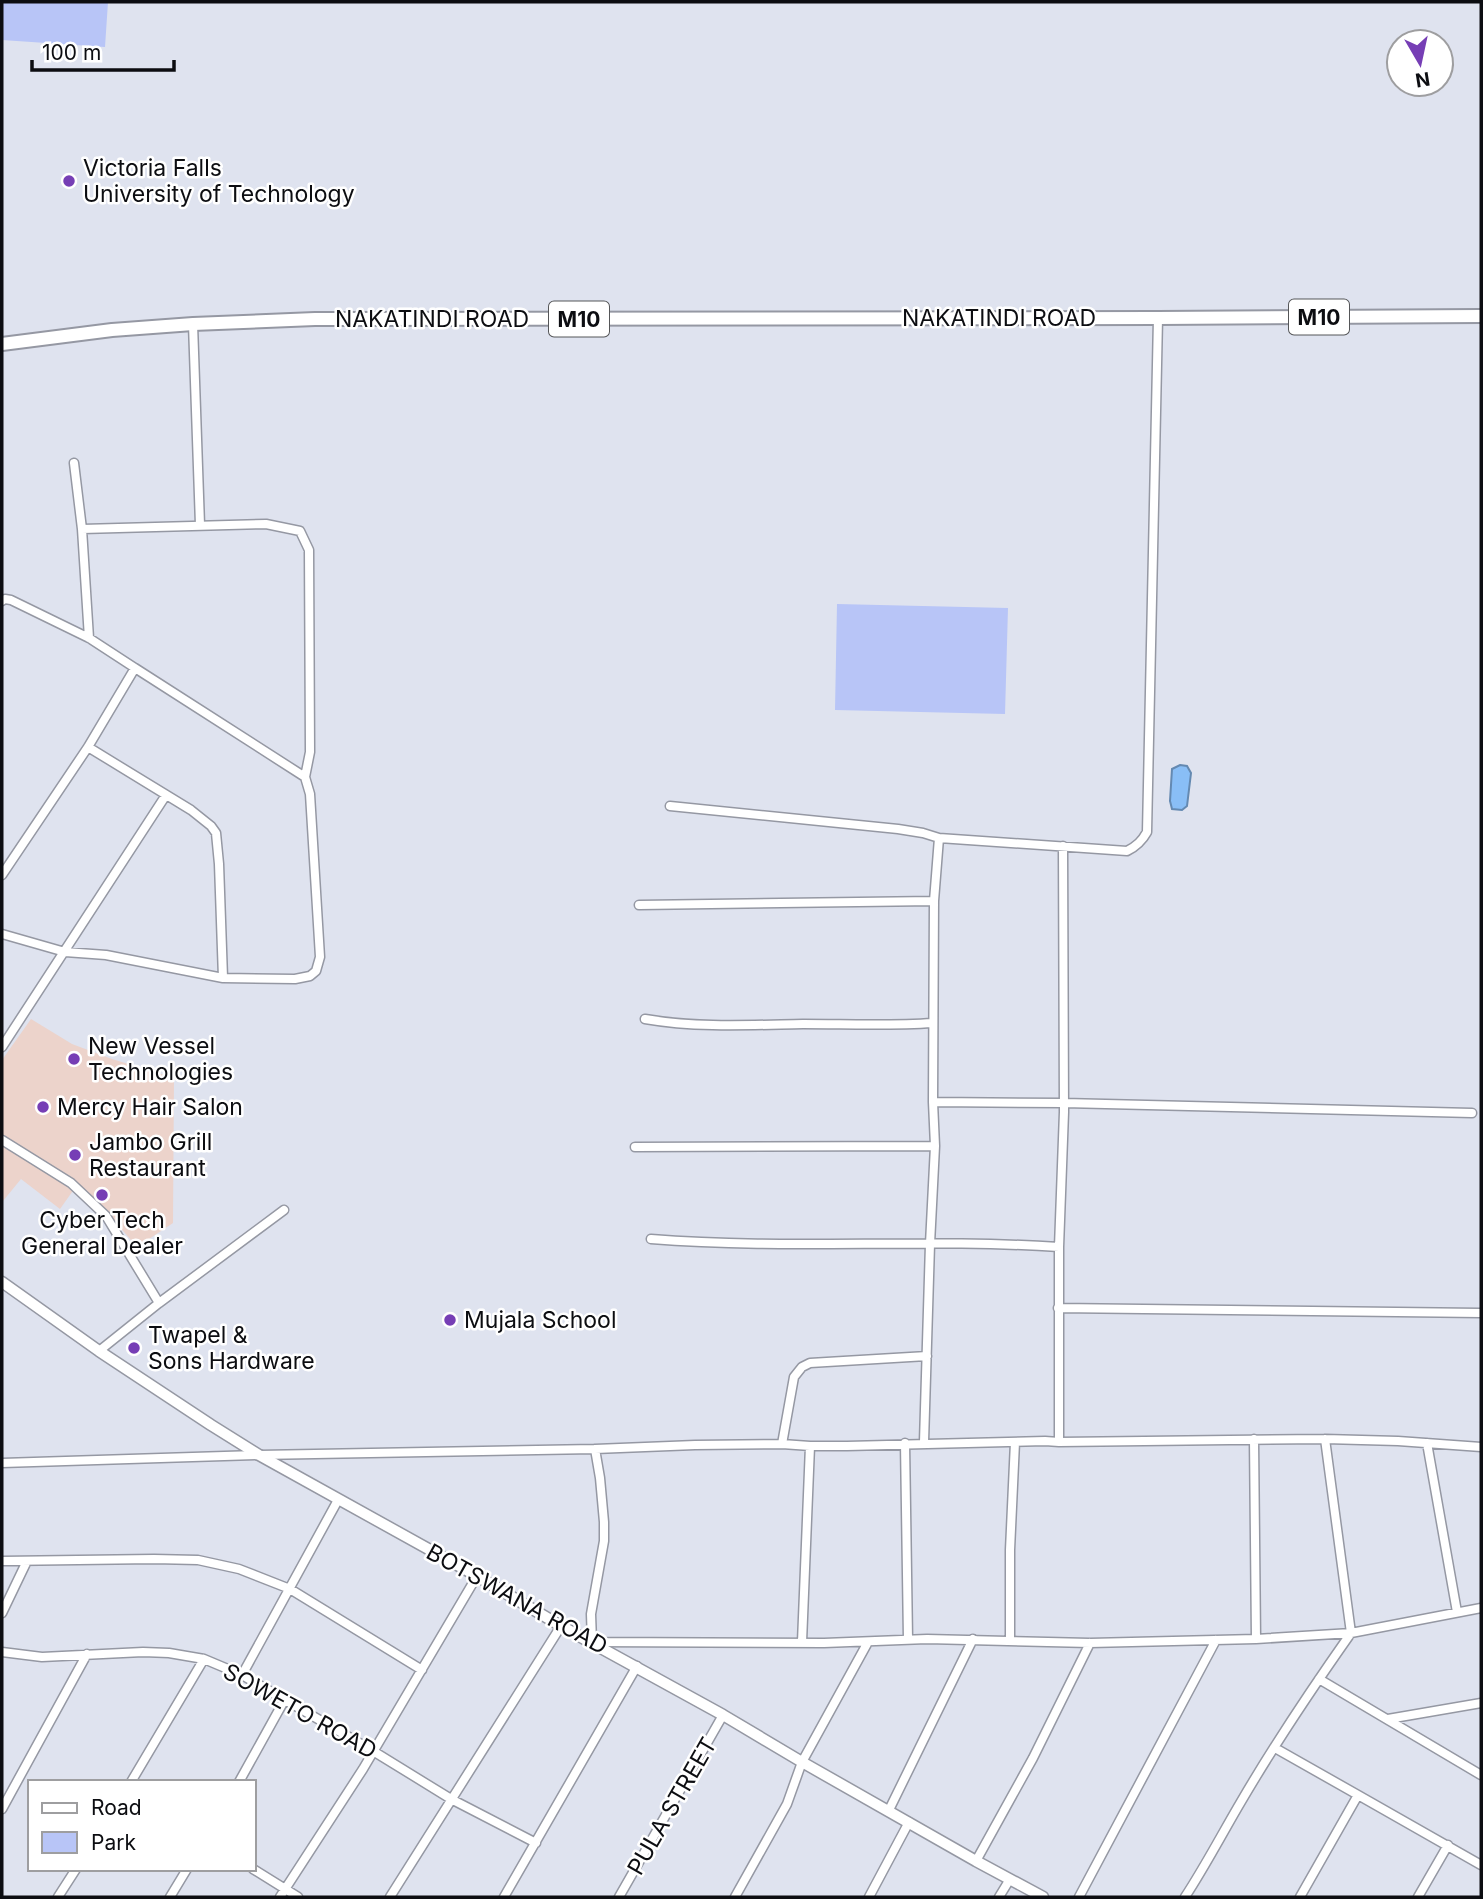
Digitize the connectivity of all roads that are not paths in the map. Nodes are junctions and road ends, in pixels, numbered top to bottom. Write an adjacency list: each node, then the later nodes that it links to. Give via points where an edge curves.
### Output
1 (1481, 316): 2 (highway, M10)
2 (1158, 318): 3 (highway, NAKATINDI ROAD / M10, via 402,318); 16 (street, via 1147,832 1127,850)
3 (192, 324): 4 (highway, NAKATINDI ROAD / M10); 6 (street)
4 (2, 344)
5 (74, 463): 7 (street)
6 (200, 526): 7 (street); 12 (street, via 266,524 300,531 309,550 310,752)
7 (82, 528): 9 (street)
8 (2, 601): 9 (street, via 11,600)
9 (89, 638): 10 (street)
10 (135, 668): 11 (street); 12 (street)
11 (88, 747): 13 (street); 17 (street)
12 (305, 777): 22 (street, via 310,794 320,957 316,971 295,979)
13 (166, 795): 21 (street); 22 (street, via 216,833)
14 (670, 806): 15 (street, via 898,829)
15 (939, 838): 16 (street); 18 (street)
16 (1063, 846): 27 (street)
17 (2, 876)
18 (934, 901): 19 (street); 24 (street)
19 (639, 905)
20 (2, 934): 21 (street)
21 (65, 952): 22 (street, via 106,955); 25 (street)
22 (223, 978)
23 (646, 1019): 24 (street, via 742,1025)
24 (933, 1023): 26 (street)
25 (2, 1047)
26 (933, 1102): 27 (street); 30 (street)
27 (1064, 1103): 28 (street); 35 (street)
28 (1472, 1113)
29 (2, 1140): 37 (street, via 71,1183 106,1216)
30 (935, 1146): 31 (street); 34 (street)
31 (635, 1147)
32 (284, 1210): 37 (street)
33 (651, 1239): 34 (street, via 708,1244)
34 (930, 1244): 35 (street); 41 (street)
35 (1059, 1247): 38 (street)
36 (2, 1282): 40 (street, BOTSWANA ROAD)
37 (159, 1303): 40 (street)
38 (1059, 1308): 39 (street); 45 (street)
39 (1481, 1313)
40 (99, 1351): 53 (street, BOTSWANA ROAD)
41 (927, 1356): 47 (street); 49 (street, via 802,1367 794,1377)
42 (1254, 1439): 43 (street); 45 (street); 67 (street)
43 (1325, 1439): 48 (street); 64 (street)
44 (1016, 1442): 45 (street); 47 (street); 69 (street)
45 (1059, 1442)
46 (905, 1443): 47 (street); 50 (street); 65 (street)
47 (924, 1443)
48 (1427, 1443): 51 (street); 61 (street)
49 (782, 1444): 50 (street); 52 (street)
50 (810, 1446): 71 (street)
51 (1481, 1447)
52 (595, 1449): 53 (street); 70 (street, via 604,1541 591,1614)
53 (259, 1455): 54 (street); 55 (street, BOTSWANA ROAD)
54 (2, 1463)
55 (338, 1500): 58 (street, BOTSWANA ROAD); 59 (street)
56 (2, 1561): 57 (street)
57 (27, 1561): 59 (street, via 198,1560 239,1569); 62 (street)
58 (477, 1576): 63 (street, BOTSWANA ROAD); 78 (street)
59 (290, 1590): 78 (street); 79 (street)
60 (1481, 1608): 61 (street)
61 (1457, 1612): 64 (street)
62 (2, 1614)
63 (562, 1626): 70 (street, BOTSWANA ROAD); 92 (street)
64 (1351, 1633): 67 (street); 80 (street)
65 (908, 1639): 66 (street); 72 (street)
66 (973, 1639): 69 (street); 94 (street)
67 (1256, 1639): 68 (street)
68 (1216, 1640): 73 (street); 115 (street)
69 (1010, 1641): 73 (street)
70 (592, 1642): 71 (street); 77 (street, BOTSWANA ROAD)
71 (802, 1642): 72 (street)
72 (868, 1642): 87 (street)
73 (1090, 1643): 98 (street)
74 (2, 1652): 75 (street, SOWETO ROAD, via 42,1657)
75 (87, 1654): 76 (street, SOWETO ROAD, via 170,1653); 93 (street)
76 (204, 1659): 79 (street, SOWETO ROAD); 89 (street)
77 (637, 1667): 83 (street, BOTSWANA ROAD); 96 (street)
78 (422, 1670): 86 (street)
79 (242, 1675): 81 (street, SOWETO ROAD)
80 (1319, 1678): 84 (street); 85 (street)
81 (285, 1699): 86 (street, SOWETO ROAD); 90 (street)
82 (1481, 1703): 84 (street)
83 (723, 1715): 87 (street, BOTSWANA ROAD); 110 (street, PULA STREET)
84 (1387, 1719): 88 (street)
85 (1275, 1748): 91 (street); 116 (street)
86 (373, 1751): 92 (street, SOWETO ROAD); 104 (street)
87 (802, 1762): 94 (street, BOTSWANA ROAD); 111 (street, via 787,1804)
88 (1481, 1775)
89 (132, 1780)
90 (240, 1780)
91 (1358, 1795): 97 (street); 117 (street)
92 (451, 1799): 96 (street, SOWETO ROAD); 108 (street)
93 (2, 1809)
94 (888, 1810): 95 (street, BOTSWANA ROAD)
95 (909, 1822): 98 (street, BOTSWANA ROAD); 112 (street)
96 (536, 1843): 109 (street)
97 (1448, 1845): 99 (street); 118 (street)
98 (976, 1861): 103 (street, BOTSWANA ROAD)
99 (1481, 1865)
100 (75, 1871): 105 (street)
101 (186, 1871): 106 (street)
102 (255, 1871): 104 (street)
103 (1010, 1879): 113 (street); 114 (street, BOTSWANA ROAD)
104 (282, 1894): 107 (street)
105 (58, 1897)
106 (170, 1897)
107 (298, 1897)
108 (390, 1897)
109 (504, 1897)
110 (619, 1897)
111 (735, 1897)
112 (869, 1897)
113 (999, 1897)
114 (1043, 1897)
115 (1079, 1897)
116 (1185, 1897)
117 (1300, 1897)
118 (1418, 1897)

